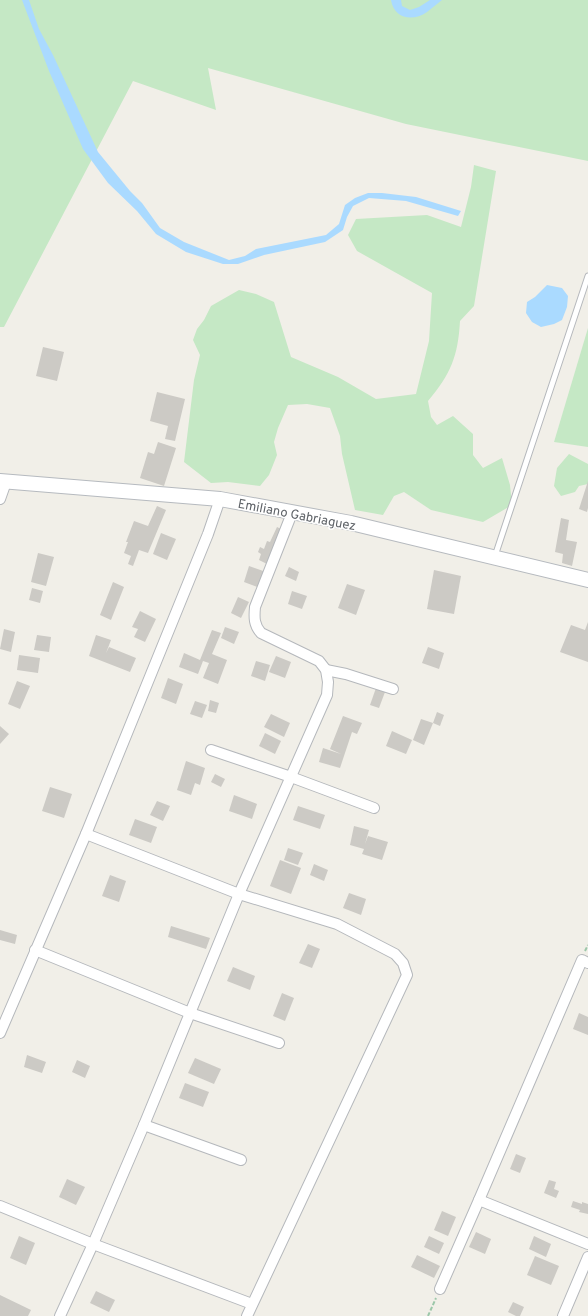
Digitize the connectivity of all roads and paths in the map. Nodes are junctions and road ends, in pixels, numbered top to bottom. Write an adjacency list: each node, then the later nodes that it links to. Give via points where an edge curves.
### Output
1 (588, 276): 6 (lane)
2 (3, 481): 3 (street); 4 (main road, Emiliano Gabriaguez)
3 (0, 499)
4 (220, 499): 5 (main road, Emiliano Gabriaguez); 13 (street)
5 (292, 513): 6 (main road, Emiliano Gabriaguez, via 351,523); 8 (street, via 255,607 254,620 256,628 261,633 319,661)
6 (494, 557): 7 (main road, Emiliano Gabriaguez)
7 (588, 580)
8 (326, 670): 9 (street); 11 (street, via 327,695)
9 (393, 689)
10 (211, 750): 11 (street)
11 (292, 777): 12 (street); 14 (street)
12 (374, 808)
13 (86, 834): 14 (street); 15 (street)
14 (239, 894): 17 (street); 28 (street, via 337,924 394,954 403,963 407,975)
15 (35, 950): 17 (street); 18 (street)
16 (585, 961): 22 (street)
17 (190, 1012): 19 (street); 20 (street)
18 (0, 1033)
19 (279, 1043)
20 (144, 1125): 21 (street); 24 (street)
21 (241, 1160)
22 (480, 1200): 25 (street); 27 (street)
23 (0, 1206): 24 (street)
24 (93, 1244): 28 (street); 29 (street)
25 (588, 1244)
26 (588, 1257): 32 (street)
27 (440, 1289): 31 (path)
28 (252, 1304): 30 (street)
29 (60, 1316)
30 (247, 1316)
31 (428, 1316)
32 (563, 1316)

